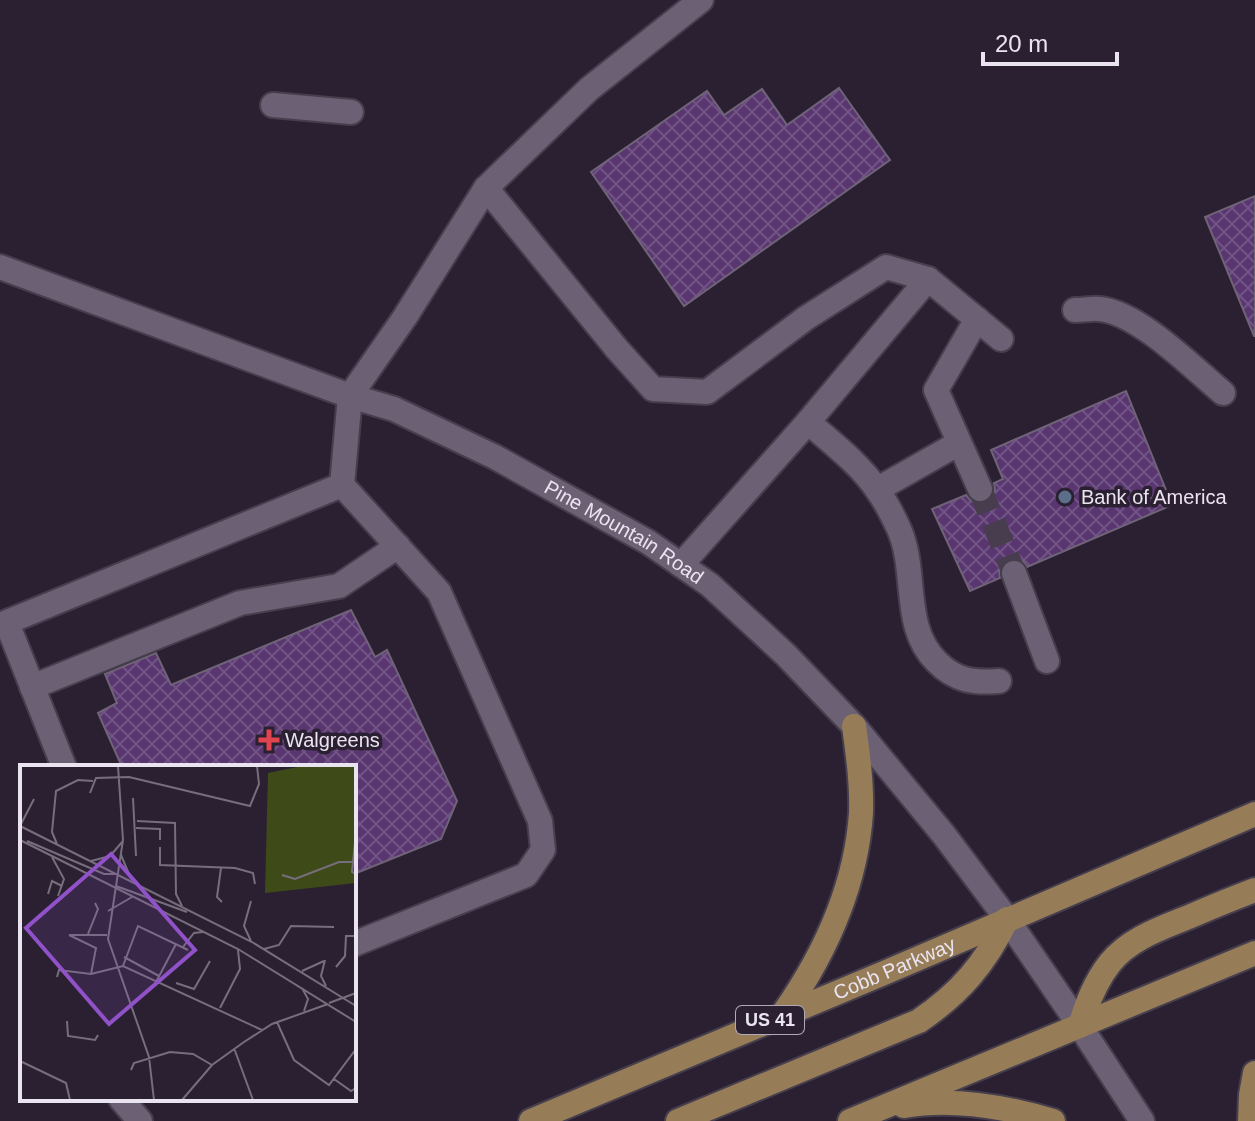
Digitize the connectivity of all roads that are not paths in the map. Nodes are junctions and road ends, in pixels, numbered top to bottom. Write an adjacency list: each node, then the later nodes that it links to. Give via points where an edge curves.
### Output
1 (701, 0): 4 (street, via 589,89)
2 (273, 105): 3 (street)
3 (351, 112)
4 (486, 188): 6 (street, via 653,389 707,392 886,267); 11 (street)
5 (0, 267): 11 (street, Pine Mountain Road)
6 (928, 279): 8 (street); 12 (street)
7 (1075, 310): 10 (street, via 1103,309 1129,319)
8 (977, 319): 9 (street); 13 (street, via 936,390)
9 (1001, 339)
10 (1223, 393)
11 (350, 396): 14 (street); 18 (street, Pine Mountain Road, via 394,409 495,457)
12 (808, 422): 15 (street); 18 (street)
13 (959, 443): 15 (street); 16 (street)
14 (342, 485): 17 (street); 20 (street)
15 (878, 489): 22 (street, via 900,533 919,637 946,671 963,680)
16 (980, 489)
17 (398, 546): 23 (street, via 339,586 240,603); 29 (street, via 439,592 540,821 543,850 526,875)
18 (681, 565): 24 (street, Pine Mountain Road, via 786,655)
19 (1014, 573): 21 (street)
20 (3, 624): 23 (street)
21 (1047, 661)
22 (999, 681)
23 (32, 687): 25 (street)
24 (854, 726): 28 (street, Pine Mountain Road); 31 (main road, via 861,811 854,862 837,920)
25 (63, 765)
26 (1255, 814): 28 (main road, Cobb Parkway / US 41)
27 (1255, 890): 32 (main road, via 1125,948 1097,982)
28 (1007, 919): 31 (main road, Cobb Parkway / US 41); 32 (street, Pine Mountain Road); 40 (main road, via 972,975 919,1021)
29 (356, 943)
30 (1255, 953): 32 (main road)
31 (782, 1015): 39 (main road, Cobb Parkway / US 41)
32 (1080, 1026): 36 (main road); 42 (street, Pine Mountain Road)
33 (1255, 1073): 43 (main road)
34 (120, 1101): 37 (street)
35 (122, 1101): 38 (street)
36 (860, 1117): 41 (main road, via 955,1102)
37 (123, 1121)
38 (140, 1121)
39 (531, 1121)
40 (678, 1121)
41 (1053, 1121)
42 (1142, 1121)
43 (1250, 1121)

